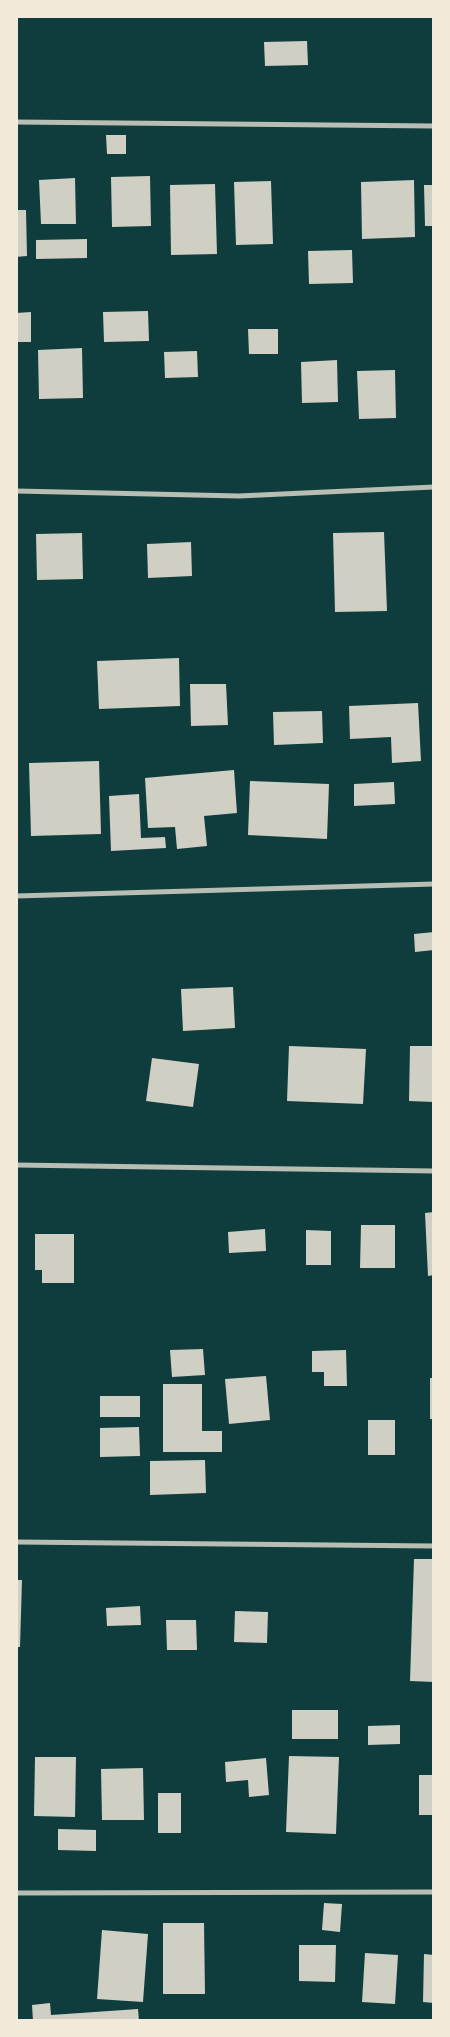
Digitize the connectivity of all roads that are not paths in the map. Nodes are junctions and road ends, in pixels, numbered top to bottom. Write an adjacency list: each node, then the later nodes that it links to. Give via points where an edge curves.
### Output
1 (16, 122): 2 (street)
2 (434, 126)
3 (434, 487): 4 (street, via 239,496)
4 (16, 491)
5 (434, 884): 6 (street)
6 (16, 896)
7 (16, 1165): 8 (street)
8 (434, 1171)
9 (16, 1542): 10 (street)
10 (434, 1546)
11 (434, 1892): 12 (street)
12 (16, 1894)

